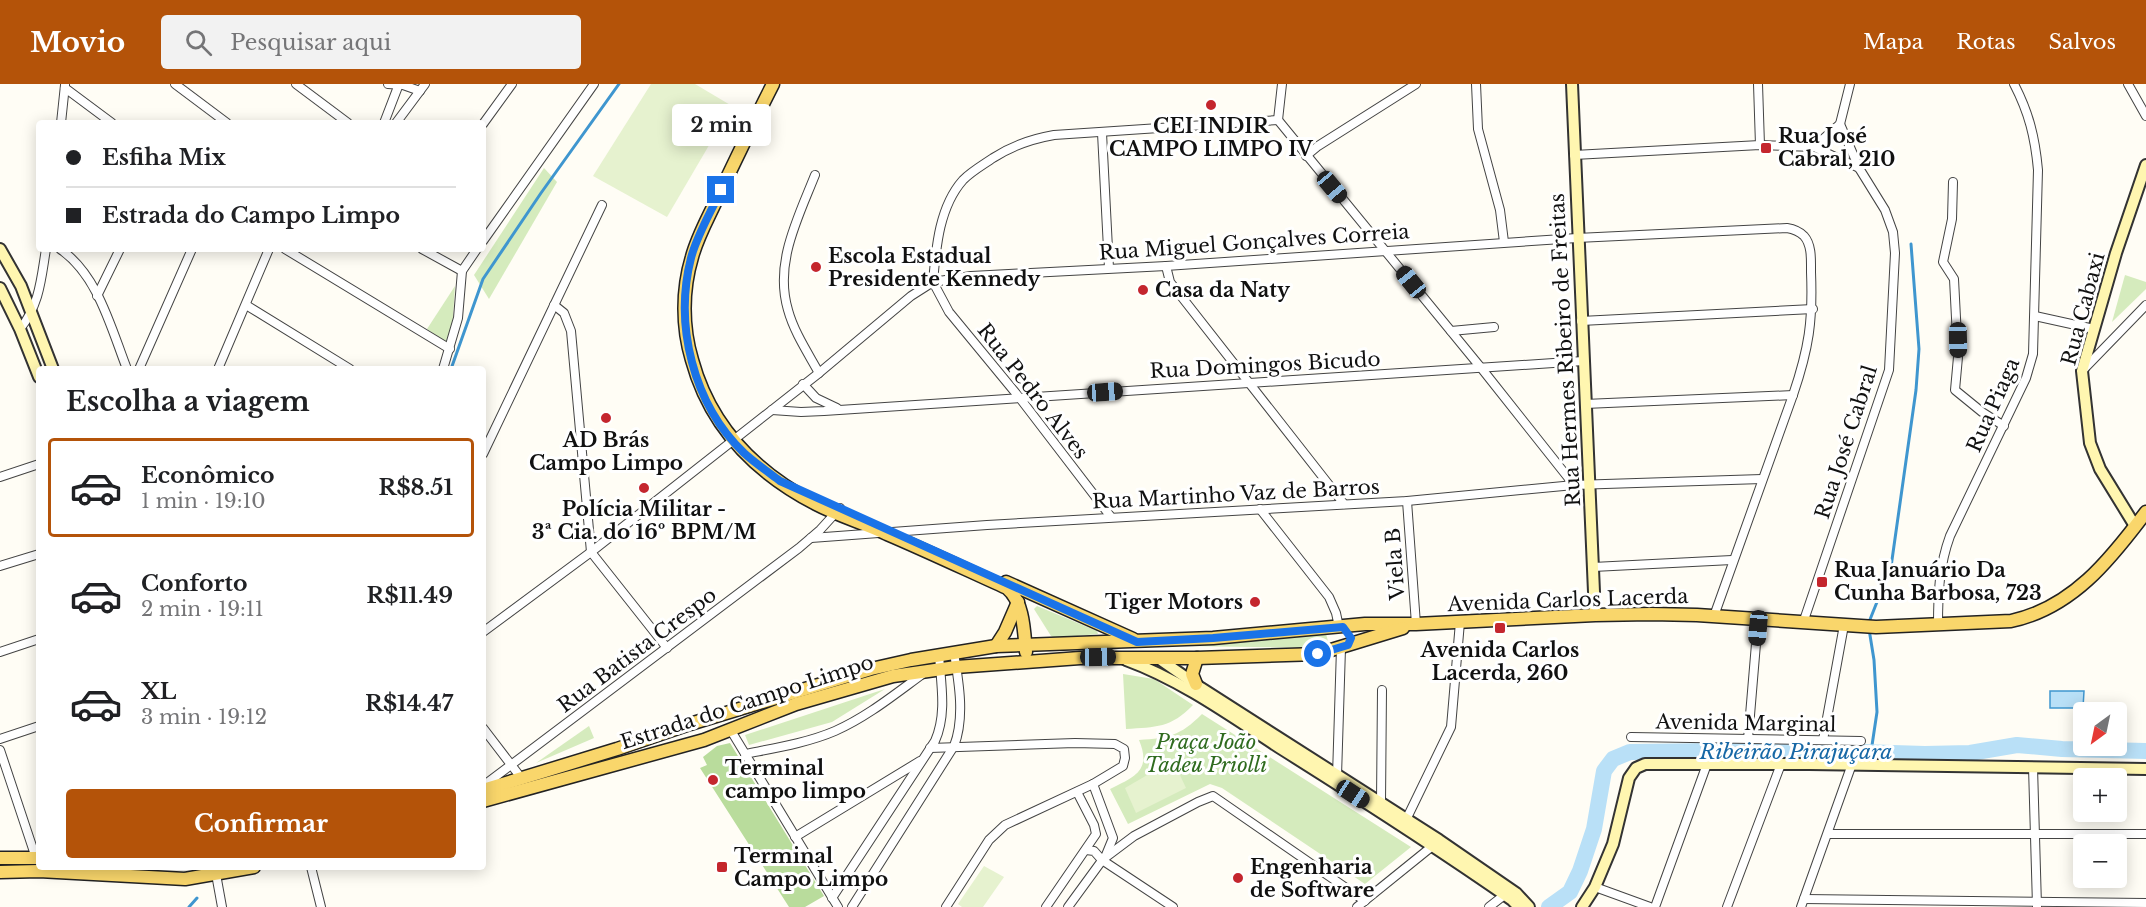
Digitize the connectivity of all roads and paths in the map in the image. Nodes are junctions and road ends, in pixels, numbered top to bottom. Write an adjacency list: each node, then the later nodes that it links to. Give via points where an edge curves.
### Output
1 (175, 84): 21 (street)
2 (296, 84): 22 (street)
3 (388, 84): 4 (street)
4 (399, 84): 17 (street); 23 (street)
5 (512, 84): 25 (street)
6 (594, 84): 38 (street)
7 (773, 84): 88 (main road, via 701,232 686,283 686,326 697,380 708,405)
8 (1282, 84): 26 (street)
9 (1416, 84): 32 (street)
10 (1476, 84): 40 (street, via 1478,129 1500,210)
11 (1572, 84): 31 (street, Rua Hermes Ribeiro de Freitas)
12 (1758, 84): 29 (street)
13 (1850, 84): 27 (street)
14 (2014, 84): 62 (street, Rua Piaga, via 2036,144)
15 (2128, 84): 18 (street)
16 (65, 86): 19 (street); 20 (street)
17 (422, 88): 24 (street)
18 (2146, 116)
19 (61, 120)
20 (108, 120)
21 (223, 120)
22 (344, 120)
23 (385, 120)
24 (398, 120)
25 (486, 120)
26 (1278, 120): 28 (street); 32 (street)
27 (1840, 124): 30 (street); 34 (street, Rua José Cabral)
28 (1102, 133): 52 (street); 54 (street, via 1030,140 974,171 958,188 945,214)
29 (1760, 145): 30 (street); 31 (street)
30 (1814, 147): 34 (street)
31 (1574, 155): 39 (street, Rua Hermes Ribeiro de Freitas)
32 (1306, 156): 42 (street)
33 (2146, 165): 66 (street, Rua Cabaxi)
34 (1858, 168): 115 (street, Rua José Cabral, via 1885,210 1893,232 1889,370)
35 (815, 175): 79 (street, via 784,260 783,286 788,310)
36 (1953, 182): 87 (street, via 1952,219 1943,264 1954,279 1958,357 1955,390)
37 (602, 205): 58 (street)
38 (486, 237)
39 (1577, 238): 40 (street, Rua Miguel Gonçalves Correia); 60 (street, Rua Miguel Gonçalves Correia, via 1764,228 1796,230 1809,245); 63 (street, Rua Hermes Ribeiro de Freitas)
40 (1504, 242): 42 (street, Rua Miguel Gonçalves Correia)
41 (0, 249): 61 (street, via 21,286)
42 (1385, 250): 51 (street, Rua Miguel Gonçalves Correia); 67 (street)
43 (45, 252): 61 (street)
44 (64, 252): 56 (street, via 76,261)
45 (119, 252): 56 (street)
46 (191, 252): 72 (street)
47 (267, 252): 57 (street)
48 (290, 252): 68 (street)
49 (427, 252): 53 (street)
50 (475, 252): 53 (street)
51 (1166, 266): 52 (street, Rua Miguel Gonçalves Correia); 80 (street, via 1170,282)
52 (1108, 268): 54 (street, Rua Miguel Gonçalves Correia)
53 (462, 271): 68 (street, via 461,304)
54 (933, 282): 79 (street); 83 (street, Rua Pedro Alves, via 949,312)
55 (0, 288): 65 (street)
56 (97, 296): 71 (street)
57 (246, 305): 73 (street); 74 (street)
58 (555, 305): 89 (street); 104 (street, via 564,313 571,330)
59 (2146, 305): 78 (street)
60 (1813, 309): 63 (street); 82 (street, via 1804,361)
61 (31, 315): 65 (street); 70 (street)
62 (2035, 316): 66 (street); 87 (street, Rua Piaga, via 2031,365)
63 (1581, 321): 69 (street, Rua Hermes Ribeiro de Freitas)
64 (1494, 327): 67 (street)
65 (20, 329): 76 (street)
66 (2094, 329): 78 (street, Rua Cabaxi)
67 (1451, 331): 77 (street)
68 (450, 349): 75 (street)
69 (1583, 361): 77 (street, Rua Domingos Bicudo); 84 (street, Rua Hermes Ribeiro de Freitas)
70 (52, 366)
71 (126, 366)
72 (140, 366)
73 (219, 366)
74 (345, 366)
75 (444, 366)
76 (36, 369)
77 (1482, 369): 80 (street, Rua Domingos Bicudo); 93 (street)
78 (2082, 371): 101 (street, Rua Cabaxi, via 2090,443 2100,469)
79 (819, 373): 81 (street)
80 (1248, 382): 83 (street, Rua Domingos Bicudo); 96 (street)
81 (803, 384): 85 (street, Rua Domingos Bicudo, via 816,398); 86 (street)
82 (1793, 395): 84 (street); 92 (street)
83 (1019, 398): 85 (street, Rua Domingos Bicudo); 100 (street, Rua Pedro Alves)
84 (1585, 404): 94 (street, Rua Hermes Ribeiro de Freitas)
85 (842, 409): 86 (street, Rua Domingos Bicudo)
86 (772, 410): 88 (street)
87 (2004, 426): 118 (street, Rua Piaga, via 1943,555)
88 (732, 439): 98 (main road, via 780,481); 104 (street)
89 (486, 448)
90 (36, 465): 91 (street)
91 (0, 477)
92 (1762, 479): 94 (street, Rua Martinho Vaz de Barros); 106 (street)
93 (1574, 485): 94 (street, Rua Martinho Vaz de Barros); 95 (street, Rua Martinho Vaz de Barros)
94 (1588, 486): 108 (street, Rua Hermes Ribeiro de Freitas)
95 (1407, 501): 96 (street, Rua Martinho Vaz de Barros); 116 (street, Viela B)
96 (1344, 504): 97 (street, Rua Martinho Vaz de Barros)
97 (1260, 509): 100 (street, Rua Martinho Vaz de Barros); 119 (street, via 1329,597)
98 (837, 511): 102 (main road); 103 (street, Rua Batista Crespo)
99 (2146, 512): 101 (main road, Avenida Carlos Lacerda)
100 (1111, 518): 102 (street, Rua Martinho Vaz de Barros)
101 (2135, 526): 118 (main road, Avenida Carlos Lacerda, via 2107,561 2050,609 2011,621)
102 (890, 532): 103 (street); 109 (main road, via 1007,588); 114 (main road)
103 (811, 538): 127 (street, Rua Batista Crespo)
104 (591, 552): 120 (street); 127 (street)
105 (36, 556): 107 (street)
106 (1732, 560): 108 (street); 111 (street)
107 (0, 566)
108 (1593, 567): 110 (street, Rua Hermes Ribeiro de Freitas)
109 (1018, 601): 124 (main road); 125 (main road)
110 (1595, 615): 111 (main road, Avenida Carlos Lacerda); 113 (main road, Avenida Carlos Lacerda)
111 (1714, 616): 112 (main road, Avenida Carlos Lacerda)
112 (1758, 620): 115 (main road, Avenida Carlos Lacerda); 149 (street)
113 (1460, 622): 116 (main road, Avenida Carlos Lacerda); 172 (street, via 1451,727)
114 (1097, 623): 122 (main road); 123 (main road)
115 (1803, 623): 117 (main road, Avenida Carlos Lacerda)
116 (1416, 624): 119 (main road, Avenida Carlos Lacerda); 126 (main road, Avenida Carlos Lacerda)
117 (1844, 625): 118 (main road, Avenida Carlos Lacerda); 151 (street)
118 (1938, 626)
119 (1341, 627): 123 (main road, Avenida Carlos Lacerda); 126 (main road, via 1351,641)
120 (486, 630)
121 (36, 640): 128 (street)
122 (1101, 641): 123 (main road, Avenida Carlos Lacerda); 124 (main road, Estrada do Campo Limpo); 132 (main road, via 1092,653)
123 (1137, 642): 133 (main road)
124 (1025, 644): 125 (main road, Estrada do Campo Limpo); 135 (main road)
125 (996, 646): 129 (main road, Estrada do Campo Limpo)
126 (1344, 646): 134 (main road, Avenida Carlos Lacerda, via 1318,654); 165 (street)
127 (667, 648): 161 (street, Rua Batista Crespo)
128 (0, 652)
129 (954, 653): 130 (main road, Estrada do Campo Limpo); 136 (street)
130 (939, 655): 137 (street); 143 (main road, Estrada do Campo Limpo, via 871,669)
131 (1117, 657): 132 (main road, Estrada do Campo Limpo); 133 (main road, Avenida Carlos Lacerda); 165 (street, via 1196,695)
132 (1080, 658): 135 (main road, Estrada do Campo Limpo)
133 (1158, 658): 134 (main road, Avenida Carlos Lacerda); 140 (street)
134 (1197, 658): 140 (main road, via 1192,674)
135 (1028, 661): 136 (main road, Estrada do Campo Limpo)
136 (956, 667): 137 (main road, Estrada do Campo Limpo); 153 (street, via 961,718)
137 (940, 669): 138 (main road, Estrada do Campo Limpo); 154 (street, via 943,715)
138 (927, 671): 139 (main road, Estrada do Campo Limpo); 142 (street)
139 (903, 675): 142 (street); 145 (main road, Estrada do Campo Limpo, via 796,704)
140 (1196, 684): 165 (street)
141 (1382, 690): 171 (street)
142 (895, 695): 156 (street, via 833,732)
143 (728, 713): 150 (main road); 164 (main road, Estrada do Campo Limpo)
144 (36, 727): 148 (street)
145 (730, 729): 150 (main road, Estrada do Campo Limpo); 156 (street)
146 (486, 732): 161 (street)
147 (1631, 737): 149 (street, Avenida Marginal)
148 (0, 739)
149 (1748, 739): 151 (street, Avenida Marginal)
150 (704, 740): 170 (main road, Estrada do Campo Limpo)
151 (1823, 740): 152 (street, Avenida Marginal)
152 (1861, 741)
153 (954, 746): 154 (street); 166 (street, via 1075,743 1122,747 1123,766); 196 (street)
154 (930, 748): 157 (street)
155 (0, 750): 179 (street)
156 (745, 754): 176 (street)
157 (921, 760): 176 (street); 188 (street)
158 (1707, 764): 159 (street); 186 (street, via 1645,764 1636,768 1629,778 1613,844); 207 (street)
159 (1781, 764): 160 (street); 208 (street)
160 (1852, 764): 162 (street); 173 (street)
161 (511, 766): 164 (street); 167 (street, Rua Batista Crespo)
162 (2033, 767): 163 (street); 174 (street)
163 (2146, 769)
164 (522, 779): 168 (main road, Estrada do Campo Limpo)
165 (1337, 779): 171 (street); 172 (street)
166 (1093, 784): 169 (street); 182 (street, via 1113,838)
167 (486, 786)
168 (486, 787)
169 (1077, 792): 178 (street, via 1096,834); 197 (street, via 997,831)
170 (486, 800)
171 (1381, 802): 172 (street)
172 (1405, 823): 177 (street)
173 (1828, 834): 174 (street); 190 (street)
174 (2034, 834): 175 (street); 192 (street)
175 (2146, 834)
176 (795, 837): 188 (street)
177 (1436, 843): 187 (street); 189 (street)
178 (1086, 850): 182 (street, via 1094,851); 198 (street)
179 (36, 855)
180 (0, 858): 181 (main road)
181 (36, 858)
182 (1102, 860): 189 (street, via 1134,836 1208,796 1215,797); 199 (street); 200 (street)
183 (216, 870): 185 (main road, via 185,879); 193 (street)
184 (312, 870): 194 (street)
185 (0, 872)
186 (1595, 887): 205 (street); 206 (street)
187 (1507, 892): 202 (street); 203 (street); 204 (street)
188 (832, 898): 195 (street)
189 (1365, 901): 201 (street)
190 (1803, 903): 192 (street)
191 (2146, 903): 192 (street)
192 (2037, 905)
193 (222, 907)
194 (321, 907)
195 (838, 907)
196 (852, 907)
197 (946, 907)
198 (1046, 907)
199 (1068, 907)
200 (1173, 907)
201 (1358, 907)
202 (1490, 907)
203 (1519, 907)
204 (1529, 907)
205 (1582, 907)
206 (1650, 907)
207 (1655, 907)
208 (1727, 907)

